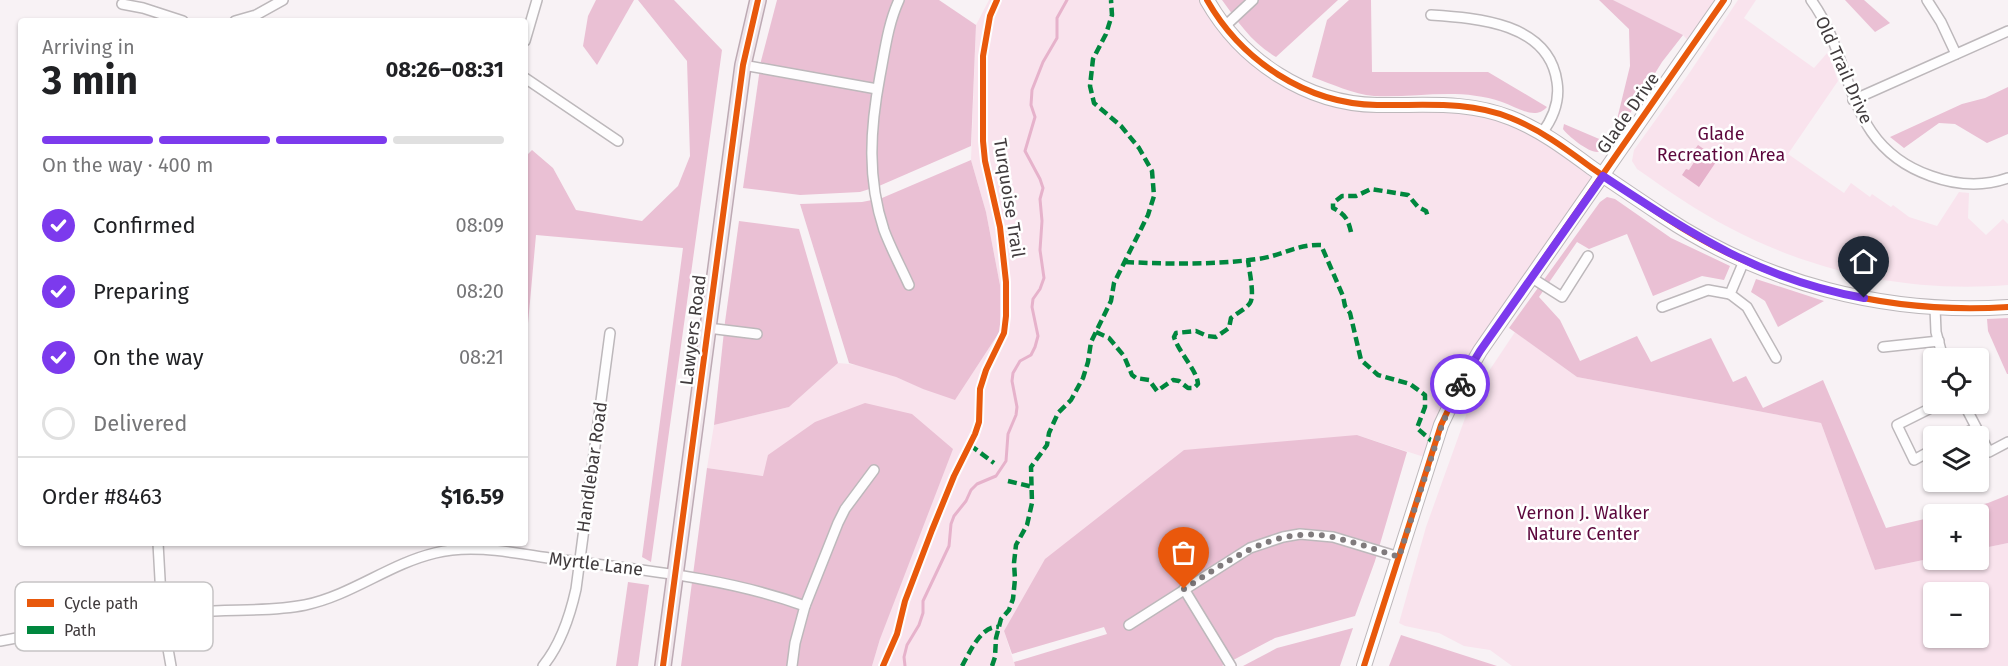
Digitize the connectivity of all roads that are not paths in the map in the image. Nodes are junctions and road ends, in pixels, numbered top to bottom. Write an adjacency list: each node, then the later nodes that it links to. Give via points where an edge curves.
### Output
1 (283, 0): 13 (street)
2 (537, 0): 15 (street)
3 (758, 0): 18 (main road, Lawyers Road)
4 (898, 0): 20 (street, via 888,29)
5 (1207, 0): 14 (street)
6 (1253, 0): 14 (street)
7 (1724, 0): 24 (street, Glade Drive)
8 (1811, 0): 21 (street, Old Trail Drive, via 1823,19)
9 (1927, 0): 17 (street)
10 (122, 4): 12 (street)
11 (1431, 15): 22 (street, via 1493,22 1540,45 1552,63 1558,88 1555,112)
12 (174, 18)
13 (245, 18)
14 (1224, 27): 22 (street, via 1273,72 1322,96 1367,105 1476,107)
15 (528, 30)
16 (2008, 31): 17 (street)
17 (1956, 54): 21 (street)
18 (743, 65): 20 (street); 34 (main road, Lawyers Road)
19 (528, 80): 23 (street)
20 (878, 89): 29 (street, via 871,137 873,183 884,229)
21 (1853, 100): 25 (street, Old Trail Drive, via 1881,143 1924,174 1972,184)
22 (1542, 133): 24 (street)
23 (618, 141)
24 (1603, 176): 27 (street, via 1675,224); 28 (street, Glade Drive)
25 (2008, 178)
26 (1588, 256): 28 (street, via 1562,297)
27 (1744, 261): 30 (street); 33 (street, via 1831,291)
28 (1532, 278): 48 (street, Glade Drive, via 1480,351 1451,403)
29 (909, 285)
30 (1730, 294): 32 (street, via 1708,290); 40 (street, via 1747,307)
31 (2008, 306): 33 (street)
32 (1662, 307)
33 (1935, 308): 37 (street)
34 (708, 328): 36 (street); 50 (main road, Lawyers Road)
35 (610, 333): 49 (street, Handlebar Road)
36 (757, 334)
37 (1939, 341): 38 (street); 39 (street)
38 (1883, 347)
39 (1941, 348)
40 (1776, 358)
41 (1923, 412): 44 (street, via 1897,425 1914,459)
42 (2008, 442): 43 (street)
43 (1989, 452)
44 (1923, 455)
45 (874, 470): 53 (street, via 845,509)
46 (158, 546): 51 (street)
47 (436, 548): 49 (street, Myrtle Lane); 54 (street, Myrtle Lane, via 347,592 305,605)
48 (1399, 557): 52 (street, via 1333,537 1300,534 1250,548); 64 (street, Glade Drive)
49 (579, 562): 50 (street, Myrtle Lane); 60 (street, Handlebar Road, via 566,625)
50 (675, 574): 53 (street, Myrtle Lane, via 744,586); 61 (main road, Lawyers Road)
51 (160, 582)
52 (1184, 589): 55 (street); 63 (street)
53 (805, 606): 62 (street)
54 (213, 610)
55 (1128, 624)
56 (15, 638): 57 (street, Myrtle Lane)
57 (0, 640)
58 (168, 651): 59 (street)
59 (171, 666)
60 (543, 666)
61 (663, 666)
62 (792, 666)
63 (1231, 666)
64 (1364, 666)

